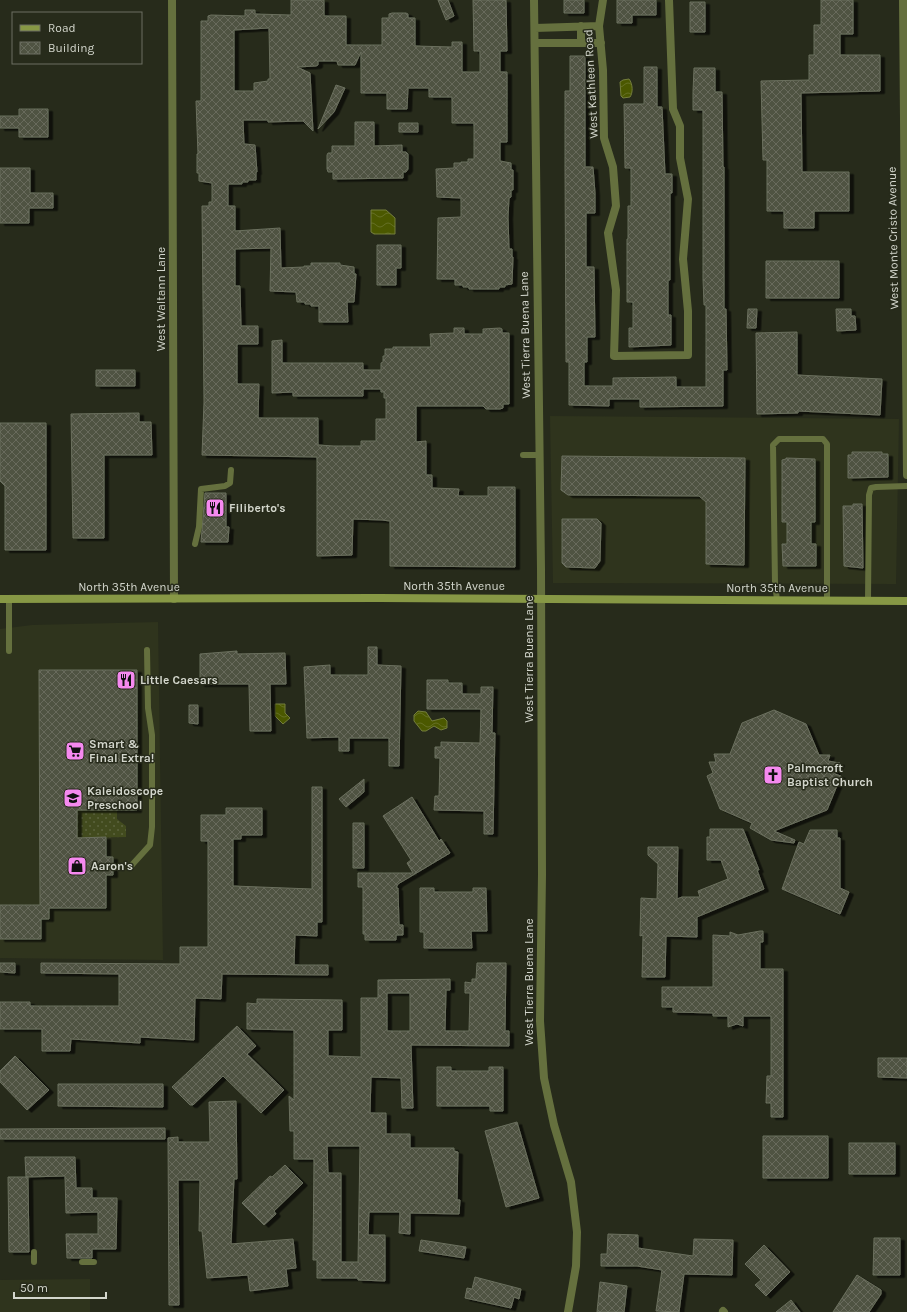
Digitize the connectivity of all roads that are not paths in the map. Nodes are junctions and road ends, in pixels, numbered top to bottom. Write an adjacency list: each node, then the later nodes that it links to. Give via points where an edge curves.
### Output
1 (172, 0): 22 (street, West Waltann Lane)
2 (534, 0): 8 (street, West Tierra Buena Lane)
3 (604, 0): 7 (street, West Kathleen Road)
4 (669, 0): 11 (street, West Kathleen Road, via 673,109 680,126 680,158 688,199 683,259 688,312 688,355 614,356 616,290 608,233 616,206 614,167 604,138)
5 (903, 0): 12 (street, West Monte Cristo Avenue)
6 (580, 26): 7 (street); 8 (street); 10 (street)
7 (599, 26): 11 (street, West Kathleen Road)
8 (535, 28): 9 (street, West Tierra Buena Lane)
9 (535, 43): 10 (street); 15 (street, West Tierra Buena Lane)
10 (581, 43): 11 (street)
11 (601, 43)
12 (905, 51): 13 (street, West Monte Cristo Avenue)
13 (907, 322): 17 (street, West Monte Cristo Avenue)
14 (523, 455): 15 (lane)
15 (539, 455): 23 (street, West Tierra Buena Lane)
16 (230, 470): 19 (lane, via 230,483 201,489 199,527)
17 (907, 475)
18 (907, 486): 26 (lane, via 871,488 868,495)
19 (195, 544)
20 (0, 599): 21 (main road, North 35th Avenue)
21 (9, 599): 22 (main road, North 35th Avenue); 29 (lane)
22 (174, 599): 23 (main road, North 35th Avenue)
23 (540, 599): 24 (main road, North 35th Avenue); 35 (street, West Tierra Buena Lane, via 541,1052 554,1125 571,1182 577,1232 576,1266)
24 (777, 600): 25 (main road, North 35th Avenue); 25 (lane, via 773,445 779,439 823,439 827,444)
25 (828, 600): 26 (main road, North 35th Avenue)
26 (868, 600): 27 (main road, North 35th Avenue)
27 (907, 601)
28 (147, 650): 30 (lane, via 148,708 152,735 152,827 150,844)
29 (9, 651)
30 (132, 866)
31 (34, 1252): 32 (lane)
32 (34, 1262)
33 (82, 1262): 34 (lane)
34 (94, 1262)
35 (568, 1312)

